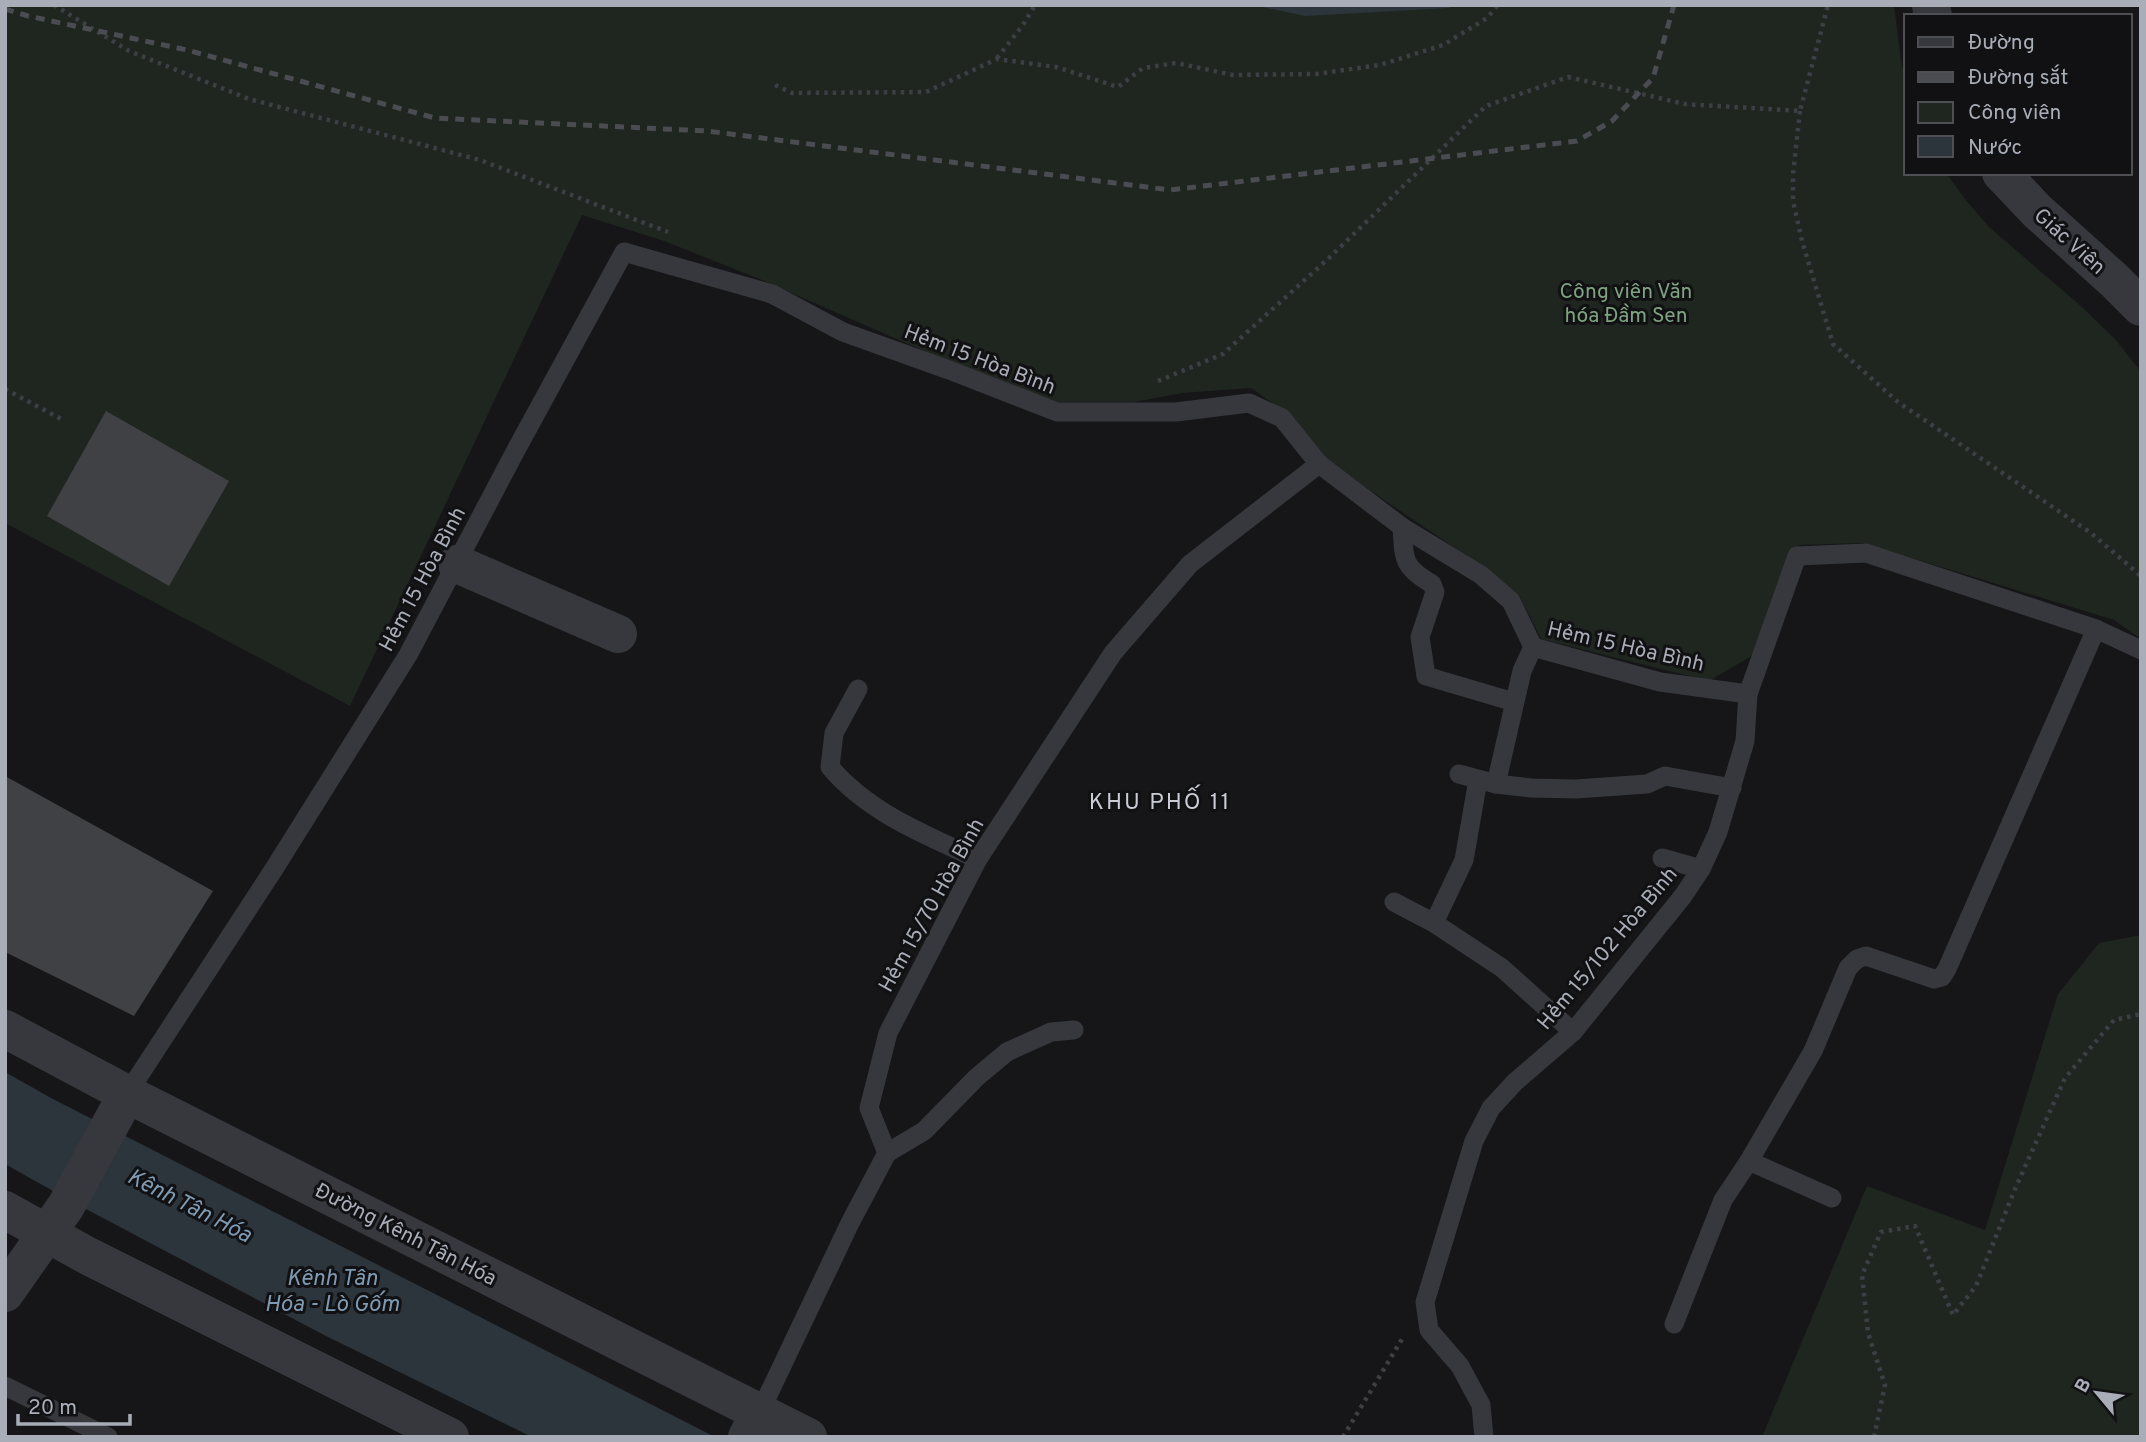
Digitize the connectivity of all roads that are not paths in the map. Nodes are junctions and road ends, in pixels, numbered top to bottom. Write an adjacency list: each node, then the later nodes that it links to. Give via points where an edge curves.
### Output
1 (2003, 175): 2 (street, Giác Viên)
2 (2141, 307)
3 (1319, 464): 4 (lane, Hẻm 15 Hòa Bình); 5 (lane, Hẻm 15 Hòa Bình, via 1282,418 1249,403 1176,412 1057,412 843,332 772,294 624,252); 16 (lane, Hẻm 15/70 Hòa Bình, via 1191,564 1112,653)
4 (1402, 527): 8 (lane, Hẻm 15 Hòa Bình, via 1481,575 1511,601); 12 (lane, via 1404,557 1413,573 1432,584 1435,592 1420,637 1426,676)
5 (457, 564): 7 (street); 23 (lane, Hẻm 15 Hòa Bình, via 408,655)
6 (2096, 629): 9 (lane); 11 (lane, via 1866,554 1797,556); 25 (lane, via 1942,976 1934,979 1866,956 1857,959 1839,986 1813,1051)
7 (618, 634)
8 (1533, 647): 11 (lane, Hẻm 15 Hòa Bình, via 1660,682); 12 (lane)
9 (2141, 650)
10 (858, 689): 16 (lane, via 834,733 830,767 844,785 900,823)
11 (1748, 694): 14 (lane, Hẻm 15/102 Hòa Bình, via 1745,741)
12 (1514, 702): 13 (lane)
13 (1478, 780): 14 (lane, via 1576,789 1647,784 1665,776); 19 (lane, via 1464,860)
14 (1732, 788): 17 (lane, Hẻm 15/102 Hòa Bình)
15 (1662, 858): 17 (lane)
16 (978, 859): 24 (lane, Hẻm 15/70 Hòa Bình, via 888,1032 869,1108)
17 (1701, 869): 22 (lane, Hẻm 15/102 Hòa Bình)
18 (1394, 902): 19 (lane)
19 (1434, 923): 22 (lane, via 1502,968)
20 (5, 1029): 23 (street, Đường Kênh Tân Hóa)
21 (1074, 1030): 24 (lane, via 1051,1032 1007,1052 924,1131)
22 (1573, 1032): 36 (lane, Hẻm 15/102 Hòa Bình, via 1491,1108 1474,1141 1426,1302 1429,1330 1460,1366 1481,1405)
23 (119, 1107): 28 (street); 32 (street, Đường Kênh Tân Hóa)
24 (887, 1153): 32 (lane)
25 (1749, 1161): 26 (lane); 30 (lane, via 1723,1200)
26 (1832, 1198)
27 (5, 1210): 28 (street)
28 (56, 1220): 29 (street); 34 (street)
29 (5, 1293)
30 (1674, 1324)
31 (5, 1385): 33 (lane)
32 (753, 1424): 35 (street, Đường Kênh Tân Hóa)
33 (108, 1437)
34 (450, 1437)
35 (807, 1437)
36 (1484, 1437)

